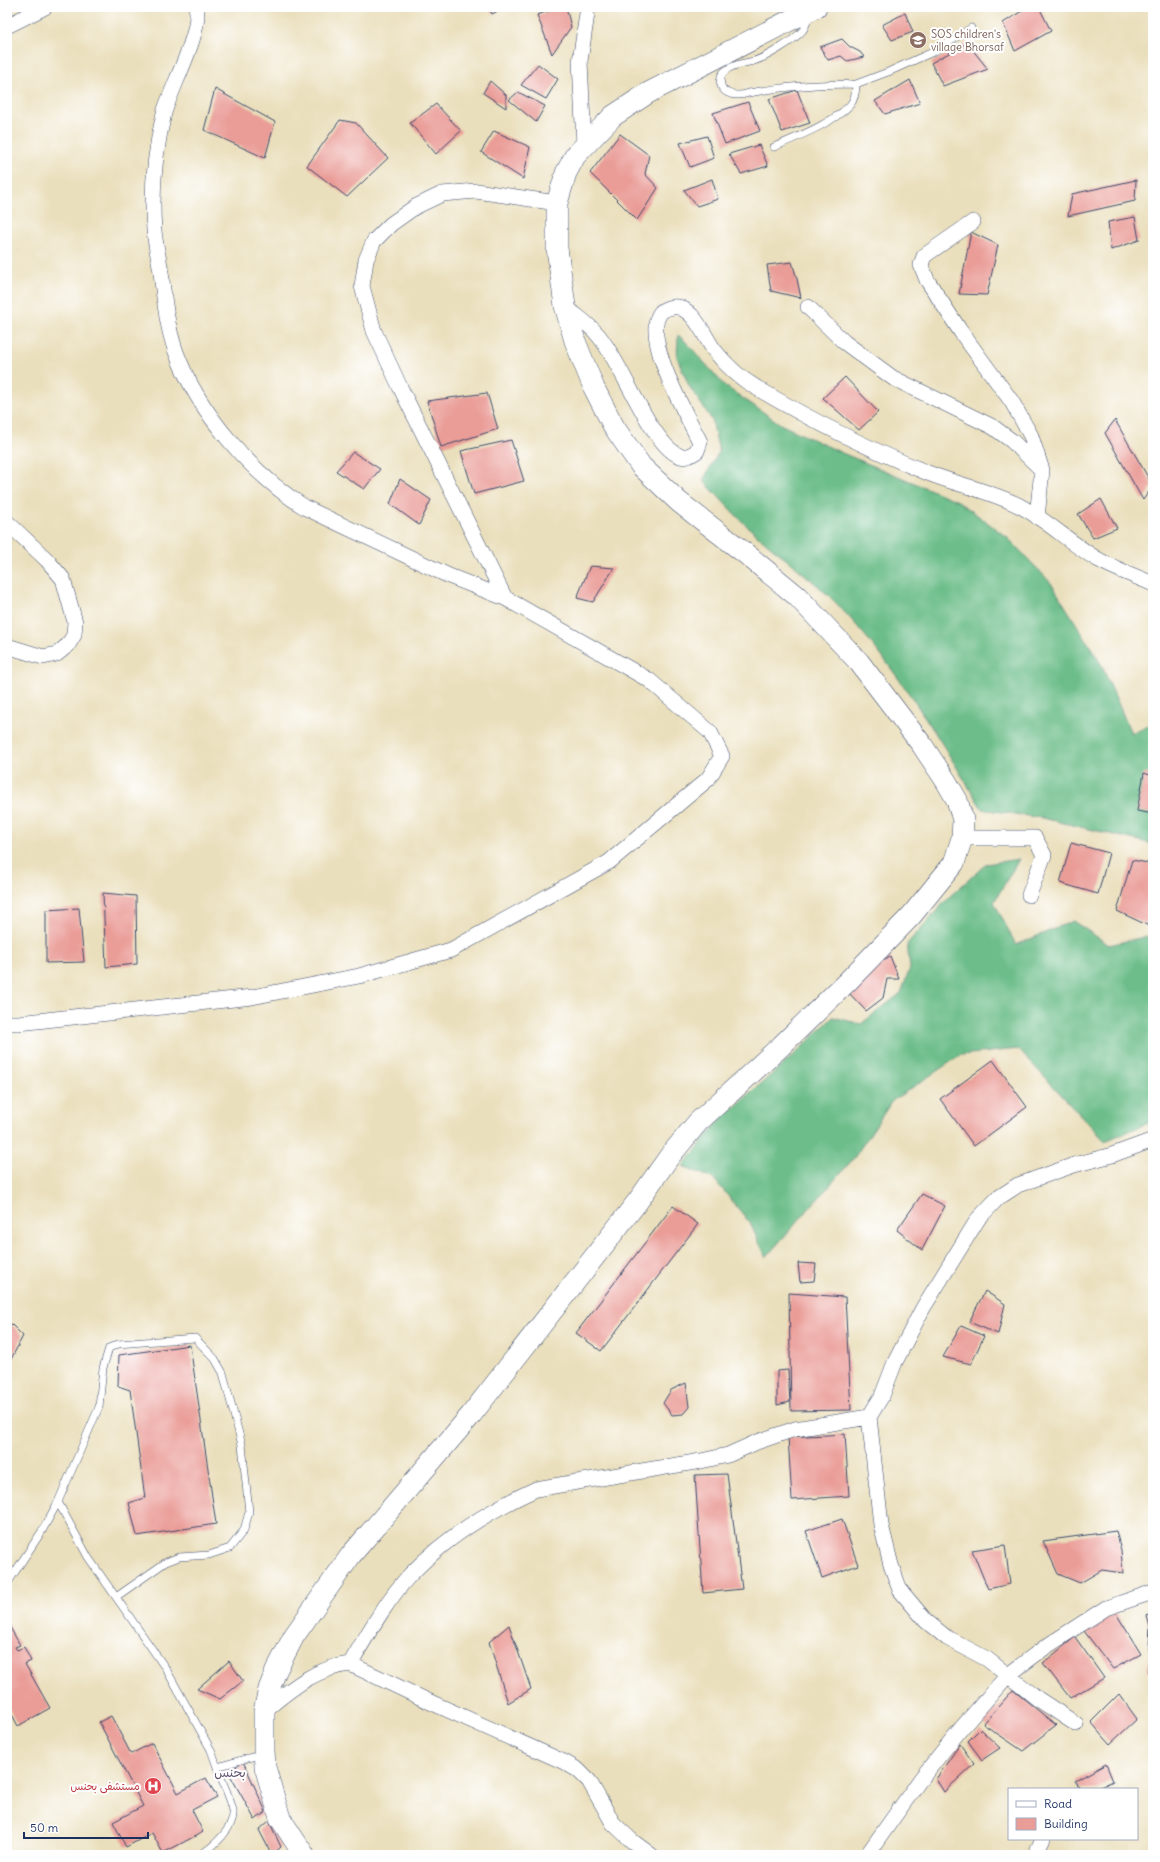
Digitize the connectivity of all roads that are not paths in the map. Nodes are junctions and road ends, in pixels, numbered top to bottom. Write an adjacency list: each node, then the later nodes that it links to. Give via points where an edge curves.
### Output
1 (45, 7): 5 (street)
2 (588, 7): 8 (street, via 580,61)
3 (197, 8): 18 (street, via 189,50 164,113 154,168 153,191 154,231 162,294 176,352 186,374 222,431 265,478 286,496 306,508 450,576)
4 (814, 8): 7 (lane, via 803,30 776,50 762,58 741,63 725,71 720,83 723,90 729,94 744,94 786,87); 8 (main road, via 648,93 613,116)
5 (7, 26)
6 (971, 28): 7 (lane, via 935,52)
7 (856, 84): 9 (lane, via 851,104 814,130)
8 (584, 145): 10 (main road, via 566,173)
9 (774, 147)
10 (557, 203): 12 (main road, via 557,248); 18 (street, via 476,191 442,194 414,207 374,241 366,260 362,286 374,331)
11 (973, 222): 14 (street, via 924,256 922,272 961,332 1012,402 1030,436)
12 (565, 306): 15 (street, via 598,335 652,426 665,444 678,455 688,456 698,451 700,442 664,369 655,331 656,321 662,311 680,307 688,313 715,350 754,387 875,450 931,474 989,493 1020,506); 20 (main road, via 575,341 594,388 614,427 641,466 680,502 797,596 859,662 946,781 957,800 963,820)
13 (808, 307): 14 (street, via 844,342 893,378 994,427)
14 (1042, 470): 15 (street)
15 (1037, 517): 17 (street, via 1097,559)
16 (7, 522): 19 (street, via 62,579 75,622 74,635 68,645 57,654 44,656)
17 (1153, 584)
18 (505, 598): 22 (street, via 650,680 710,732 722,756 708,780 609,862 451,950 359,976 252,997)
19 (7, 646)
20 (962, 838): 21 (street, via 1035,838 1044,855); 31 (main road, via 954,863 911,916 848,981 698,1122 669,1157 638,1201 471,1415 351,1555 294,1636 276,1671)
21 (1029, 895)
22 (7, 1023)
23 (1153, 1140): 24 (street, via 1018,1185 998,1198 978,1219 923,1308 895,1362 882,1396)
24 (869, 1417): 29 (street, via 795,1429 728,1455 536,1489 511,1500 451,1539 409,1575); 30 (street, via 881,1525 900,1590 926,1621 947,1638 987,1659)
25 (58, 1502): 26 (lane); 28 (lane, via 84,1551); 28 (lane, via 99,1406 103,1368 109,1348 118,1344 195,1338 215,1359 223,1373 242,1445 249,1512 244,1530 230,1548 209,1555 179,1557 166,1562)
26 (7, 1584)
27 (1153, 1592): 30 (street, via 1106,1608)
28 (116, 1597): 34 (lane, via 166,1669 211,1750)
29 (350, 1664): 31 (street, via 338,1665 314,1674); 38 (street, via 578,1770 589,1781 613,1823)
30 (1007, 1676): 32 (street); 39 (street, via 920,1780)
31 (264, 1711): 33 (main road)
32 (1076, 1724)
33 (264, 1754): 34 (lane); 37 (main road, via 265,1768 280,1818)
34 (217, 1767): 36 (lane, via 233,1812 229,1826 219,1840)
35 (1042, 1840): 40 (street)
36 (200, 1855)
37 (304, 1855)
38 (651, 1855)
39 (867, 1855)
40 (1035, 1855)

